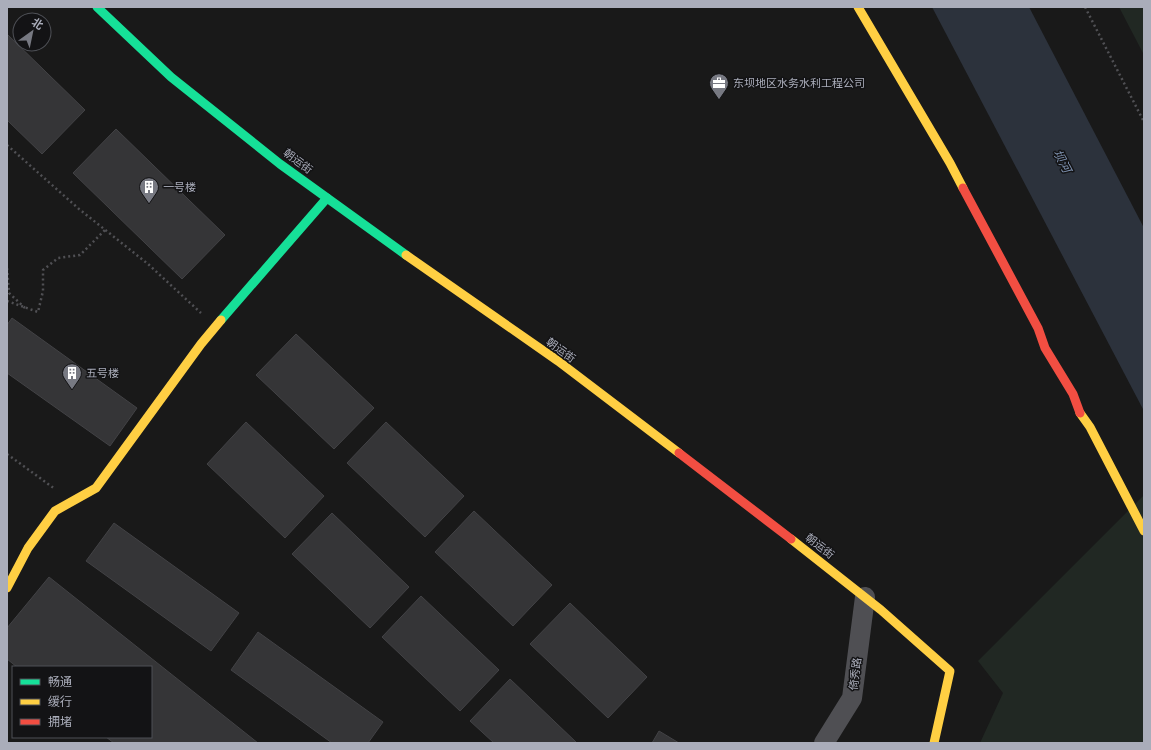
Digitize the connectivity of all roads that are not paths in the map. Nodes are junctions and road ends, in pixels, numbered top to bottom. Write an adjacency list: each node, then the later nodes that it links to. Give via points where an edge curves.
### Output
1 (97, 7): 3 (street, 朝运街, via 171,77)
2 (858, 7): 4 (street, via 950,163 1038,328 1045,348 1073,394 1080,414 1090,427)
3 (327, 198): 5 (street, via 201,344 96,488 55,511 28,548); 6 (street, 朝运街, via 558,362)
4 (1144, 531)
5 (7, 588)
6 (865, 597): 7 (street, 倚秀路, via 852,698); 8 (street, 朝运街, via 950,671)
7 (824, 743)
8 (934, 743)

